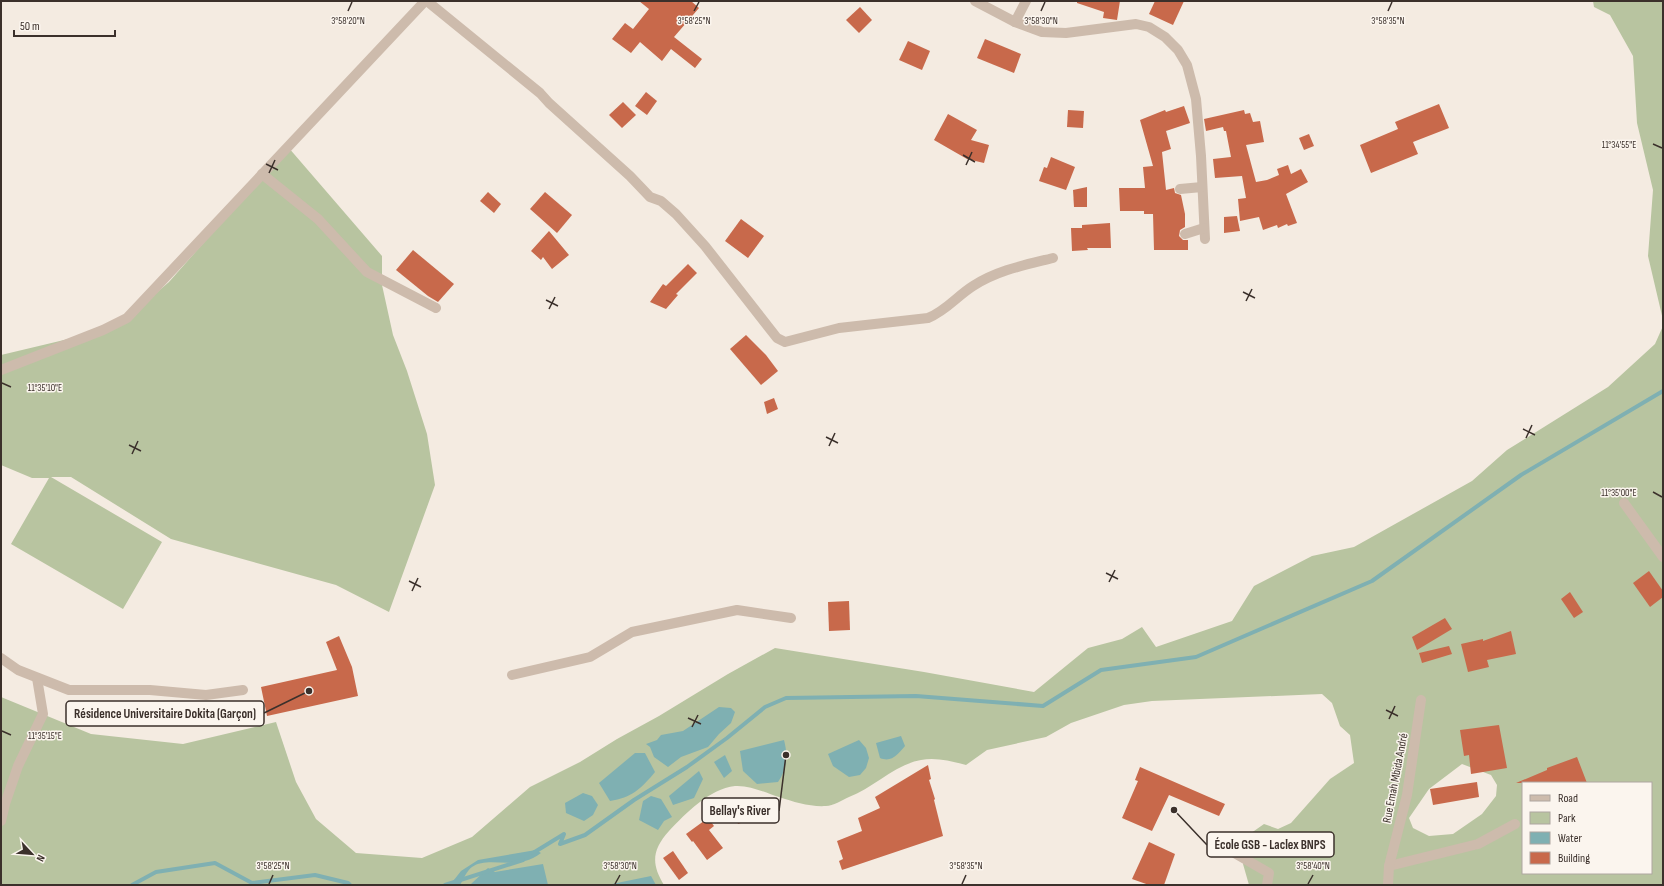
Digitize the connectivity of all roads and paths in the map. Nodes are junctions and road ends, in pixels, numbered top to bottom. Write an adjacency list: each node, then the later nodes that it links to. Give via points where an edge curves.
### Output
1 (426, 1): 5 (street); 11 (street, via 540,93 650,197 661,201 676,214 706,246 777,338 785,342 839,328 928,318 938,314 989,276)
2 (975, 1): 4 (street)
3 (1026, 1): 4 (street)
4 (1015, 22): 6 (street, via 1042,32 1066,33 1136,24 1149,27 1165,37 1178,50 1187,65 1196,99)
5 (262, 174): 12 (street, via 318,218 367,272); 13 (street, via 127,318)
6 (1202, 187): 7 (street); 8 (street)
7 (1180, 189)
8 (1204, 228): 9 (street); 10 (street)
9 (1185, 234)
10 (1205, 239)
11 (1053, 258)
12 (436, 308)
13 (1, 370)
14 (1624, 503): 15 (street)
15 (1663, 557)
16 (790, 618): 18 (street, via 737,610 722,613 632,632 590,657)
17 (1, 658): 19 (street, via 18,670)
18 (512, 675)
19 (37, 678): 20 (street, via 69,690 150,690 206,695); 22 (street, via 43,714 18,766)
20 (243, 690)
21 (1422, 700): 25 (street, Rue Emah Mbida André, via 1408,795)
22 (1, 822)
23 (1515, 824): 25 (street, via 1478,844)
24 (1224, 847): 26 (street, via 1269,873)
25 (1389, 866): 27 (street, Rue Emah Mbida André)
26 (1267, 885)
27 (1388, 885)

